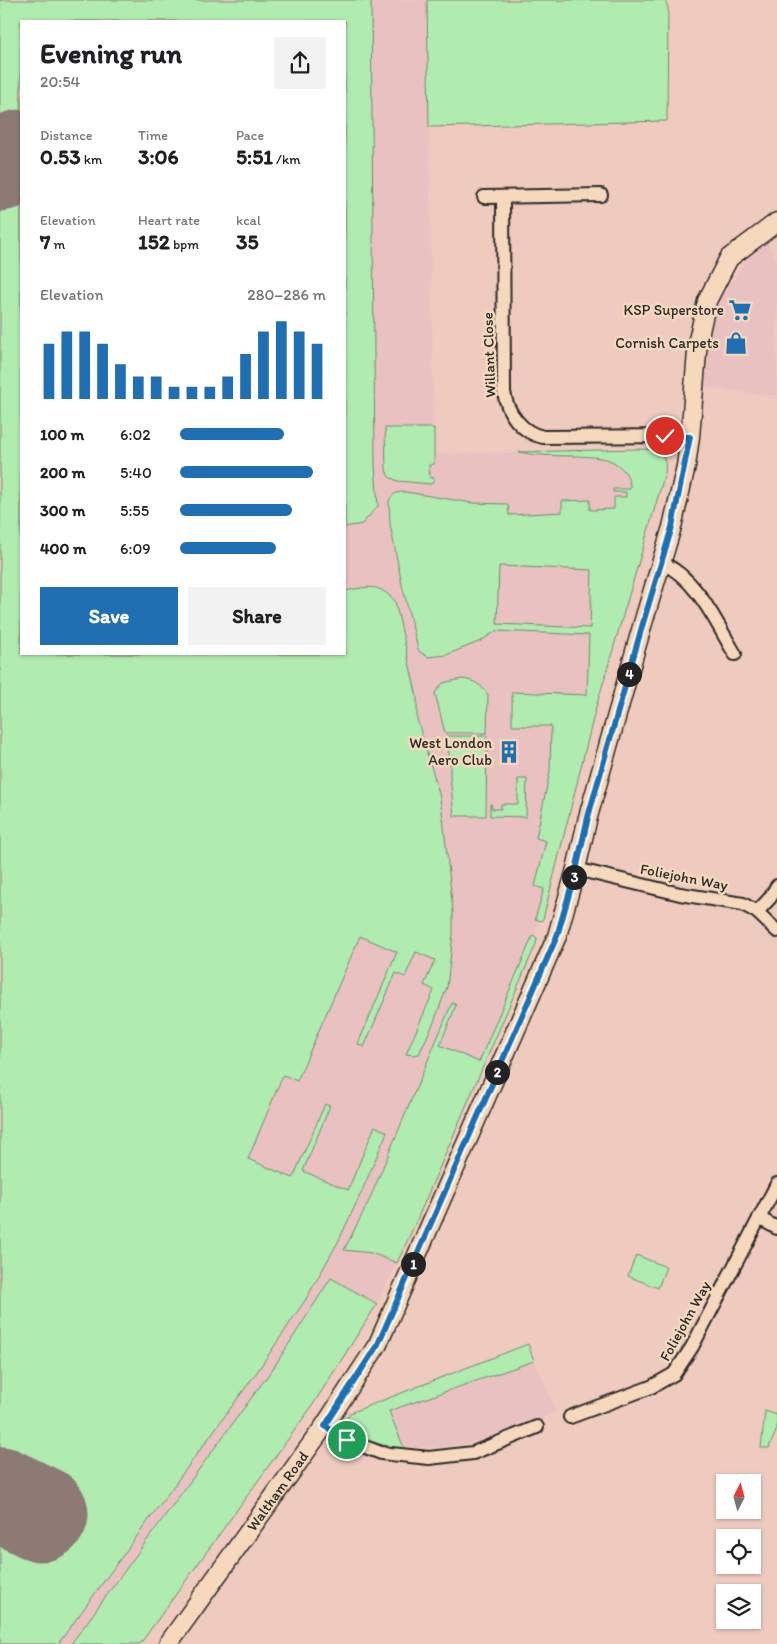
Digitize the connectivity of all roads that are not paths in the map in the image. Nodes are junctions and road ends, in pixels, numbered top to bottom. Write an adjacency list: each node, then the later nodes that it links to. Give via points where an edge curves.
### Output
1 (601, 195): 3 (street)
2 (484, 197): 3 (street)
3 (503, 197): 5 (street, Willant Close, via 504,392 507,406 516,420 530,432 544,437)
4 (777, 222): 5 (street, Waltham Road, via 729,258 707,301 698,340)
5 (690, 437): 6 (street, Waltham Road)
6 (662, 563): 7 (street, via 696,590); 8 (street, Waltham Road, via 588,817)
7 (734, 654)
8 (576, 870): 10 (street, Foliejohn Way, via 680,894 743,904); 16 (street, Waltham Road, via 557,936 378,1344)
9 (777, 886): 10 (street)
10 (757, 912): 11 (street, Foliejohn Way)
11 (777, 930)
12 (777, 1184): 13 (street, Foliejohn Way)
13 (759, 1218): 14 (street); 15 (street, Foliejohn Way, via 692,1347 674,1374 651,1387)
14 (777, 1228)
15 (570, 1417)
16 (325, 1426): 17 (street, via 347,1440 381,1452 429,1458 473,1453); 18 (street, Waltham Road)
17 (537, 1427)
18 (168, 1644)

